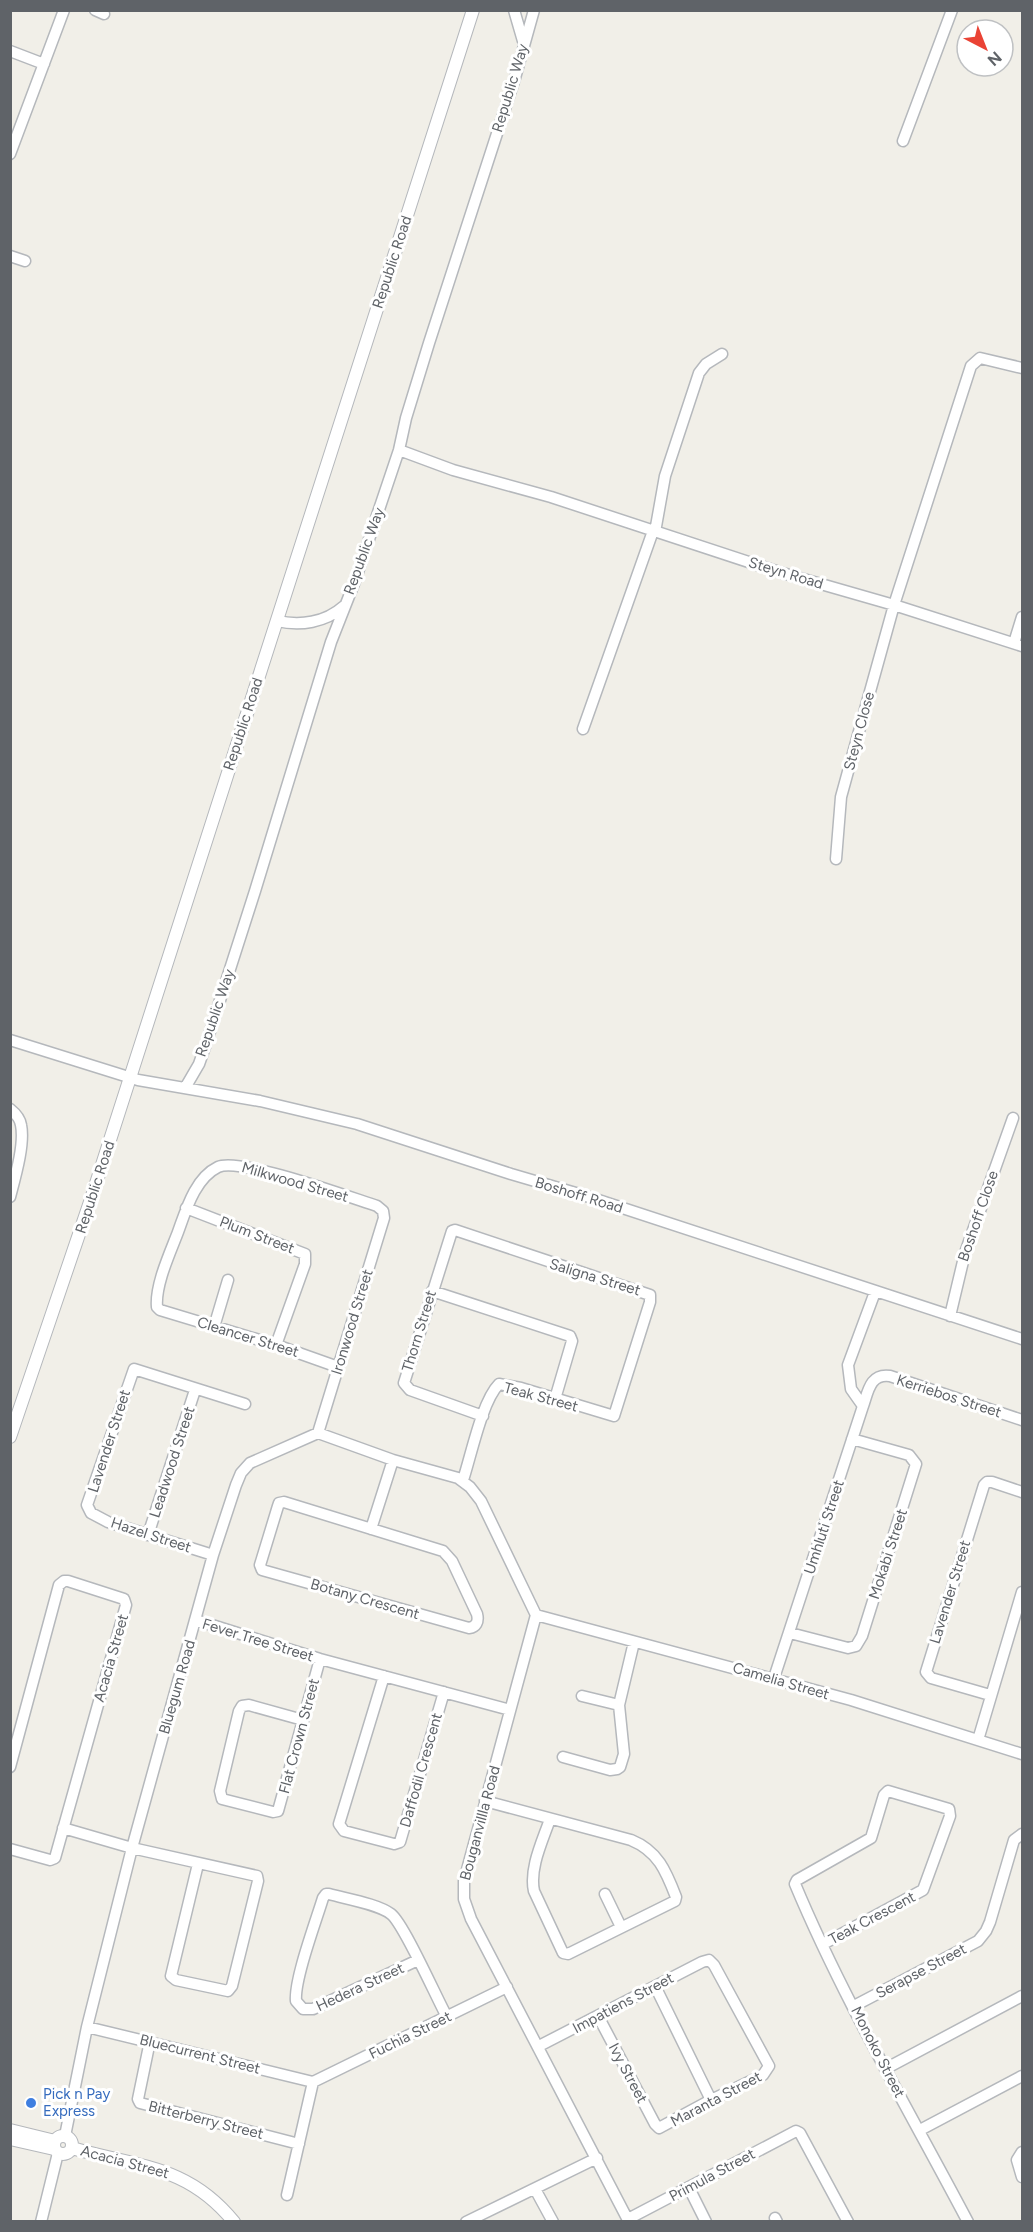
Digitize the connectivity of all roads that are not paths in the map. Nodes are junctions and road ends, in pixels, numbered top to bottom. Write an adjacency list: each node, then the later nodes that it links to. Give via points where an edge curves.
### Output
1 (64, 10): 8 (street)
2 (473, 10): 20 (street, Republic Road)
3 (514, 10): 6 (street)
4 (534, 10): 6 (street, Republic Way)
5 (952, 10): 9 (street)
6 (524, 44): 15 (street, Republic Way)
7 (10, 51): 8 (street)
8 (44, 64): 10 (street)
9 (903, 141)
10 (10, 154)
11 (10, 256): 12 (street)
12 (26, 261)
13 (722, 354): 16 (street, via 699,373 665,476)
14 (1023, 368): 17 (street, Steyn Close, via 980,358 971,366)
15 (399, 450): 16 (street, Steyn Road); 18 (street, Republic Way)
16 (654, 531): 17 (street, Steyn Road); 22 (street)
17 (894, 605): 21 (street, Steyn Road); 23 (street, Steyn Close, via 841,797)
18 (344, 606): 20 (street, via 320,620); 26 (street, Republic Way, via 228,977 199,1064)
19 (1023, 617): 21 (street)
20 (277, 621): 25 (street, Republic Road)
21 (1018, 645)
22 (584, 729)
23 (836, 859)
24 (10, 1040): 25 (street, Boshoff Road)
25 (129, 1077): 26 (street, Boshoff Road); 51 (street, Republic Road)
26 (185, 1088): 35 (street, Boshoff Road, via 357,1124)
27 (10, 1109): 29 (street, via 21,1126)
28 (1013, 1119): 37 (street, Boshoff Close, via 965,1253)
29 (10, 1197)
30 (186, 1208): 31 (street, Milkwood Street, via 205,1177 220,1166 231,1165 262,1171); 36 (street, Milkwood Street, via 160,1285); 40 (street, Plum Street, via 306,1256)
31 (383, 1211): 41 (street, Ironwood Street)
32 (453, 1230): 34 (street, Thorn Street); 48 (street, Saligna Street, via 650,1295)
33 (228, 1280): 38 (street)
34 (432, 1291): 44 (street, via 570,1336 572,1341); 47 (street, Thorn Street, via 404,1385)
35 (875, 1292): 37 (street, Boshoff Road); 46 (street, via 848,1365 851,1389)
36 (158, 1308): 38 (street, Cleancer Street)
37 (950, 1316): 39 (street, Boshoff Road)
38 (214, 1327): 40 (street, Cleancer Street)
39 (1023, 1339)
40 (276, 1345): 41 (street, Cleancer Street)
41 (338, 1367): 50 (street, Ironwood Street)
42 (876, 1378): 46 (street, Umhluti Street); 49 (street, Kerriebos Street, via 890,1376)
43 (195, 1390): 45 (street); 56 (street, Lavender Street, via 133,1369 87,1505); 58 (street, Leadwood Street)
44 (555, 1399): 47 (street, Teak Street, via 500,1384); 48 (street, Teak Street)
45 (245, 1404)
46 (862, 1406): 52 (street, Umhluti Street)
47 (483, 1416): 54 (street, Teak Street)
48 (613, 1417)
49 (1023, 1420)
50 (318, 1432): 53 (street); 59 (street, Bluegum Road, via 243,1470)
51 (10, 1437)
52 (852, 1439): 63 (street, Umhluti Street); 63 (street, Mokabi Street, via 909,1455 916,1464 862,1636 856,1646 848,1648)
53 (393, 1460): 54 (street); 57 (street)
54 (463, 1480): 61 (street, via 480,1501)
55 (1023, 1492): 69 (street, Lavender Street, via 992,1482 984,1485 926,1672 931,1678)
56 (90, 1512): 58 (street, Hazel Street)
57 (371, 1528): 57 (street, Botany Crescent, via 446,1554 477,1614 476,1625 469,1628 260,1568 280,1502)
58 (148, 1534): 59 (street, Hazel Street)
59 (213, 1555): 62 (street, Bluegum Road)
60 (1023, 1592): 69 (street)
61 (536, 1615): 64 (street, Camelia Street); 72 (street, Bouganvillla Road)
62 (196, 1620): 65 (street, Fever Tree Street); 83 (street, Bluegum Road)
63 (790, 1633): 67 (street, Umhluti Street)
64 (634, 1642): 67 (street, Camelia Street); 71 (street)
65 (320, 1659): 66 (street, Fever Tree Street); 73 (street, Flat Crown Street)
66 (384, 1676): 68 (street, Fever Tree Street); 68 (street, Daffodil Crescent, via 339,1825 344,1831 394,1844 400,1842)
67 (774, 1678): 74 (street, Camelia Street)
68 (444, 1692): 72 (street, Fever Tree Street)
69 (990, 1695): 74 (street)
70 (582, 1696): 71 (street)
71 (619, 1705): 76 (street, via 624,1748 620,1767 610,1770)
72 (510, 1710): 78 (street, Bouganvillla Road)
73 (303, 1720): 73 (street, Flat Crown Street, via 277,1812 225,1800 220,1795 242,1706)
74 (978, 1740): 75 (street, Camelia Street)
75 (1023, 1754)
76 (563, 1757)
77 (10, 1767): 80 (street, Acacia Street, via 59,1585 66,1581 124,1599 126,1605)
78 (485, 1801): 79 (street); 91 (street, Bouganvillla Road, via 464,1881 464,1899)
79 (550, 1819): 87 (street, via 532,1884 564,1954); 87 (street, via 631,1840 645,1846 658,1859 676,1898 674,1902)
80 (63, 1828): 82 (street, Acacia Street, via 53,1860); 83 (street)
81 (1023, 1834): 93 (street, Serapse Street, via 1014,1840 990,1922 978,1941)
82 (10, 1848)
83 (132, 1848): 84 (street); 96 (street, Bluegum Road)
84 (198, 1864): 84 (street, via 171,1976 229,1991 258,1879 255,1875)
85 (798, 1879): 88 (street, Monoko Street, via 795,1884); 88 (street, Teak Crescent, via 869,1840 887,1791 950,1810 923,1890)
86 (605, 1894): 87 (street)
87 (621, 1927)
88 (823, 1944): 93 (street, Monoko Street)
89 (418, 1960): 89 (street, Hedera Street, via 392,1915 325,1894 296,2001 303,2009 313,2009); 95 (street)
90 (655, 1986): 94 (street, Impatiens Street); 99 (street, Impatiens Street, via 706,1960 714,1965); 103 (street)
91 (507, 1987): 95 (street, Fuchia Street); 98 (street, Bouganvillla Road)
92 (1023, 1996): 100 (street)
93 (854, 2006): 100 (street, Monoko Street)
94 (598, 2016): 98 (street, Impatiens Street); 104 (street, Ivy Street)
95 (447, 2017): 102 (street, Fuchia Street)
96 (87, 2027): 97 (street, Bluecurrent Street); 109 (street, Bluegum Road)
97 (150, 2041): 102 (street, Bluecurrent Street); 108 (street, Bitterberry Street, via 140,2103)
98 (539, 2046): 111 (street, Bouganvillla Road)
99 (769, 2066): 103 (street, Maranta Street, via 764,2075)
100 (885, 2069): 106 (street, Monoko Street)
101 (1023, 2076): 106 (street)
102 (313, 2082): 108 (street)
103 (711, 2100): 104 (street, Maranta Street)
104 (659, 2128)
105 (10, 2130): 109 (street)
106 (920, 2130): 123 (street, Monoko Street)
107 (10, 2139): 109 (street)
108 (299, 2144): 115 (street)
109 (58, 2145): 117 (street, Bluegum Road); 118 (street, Acacia Street, via 71,2142 72,2148 176,2176 207,2195)
110 (1023, 2152): 112 (street, via 1017,2160)
111 (597, 2158): 113 (street); 116 (street, Bouganvillla Road)
112 (1023, 2176)
113 (535, 2188): 119 (street); 120 (street)
114 (689, 2188): 116 (street, Primula Street); 121 (street); 122 (street, Primula Street, via 796,2131)
115 (287, 2194)
116 (628, 2220)
117 (41, 2222)
118 (234, 2222)
119 (466, 2222)
120 (553, 2222)
121 (706, 2222)
122 (848, 2222)
123 (968, 2222)

